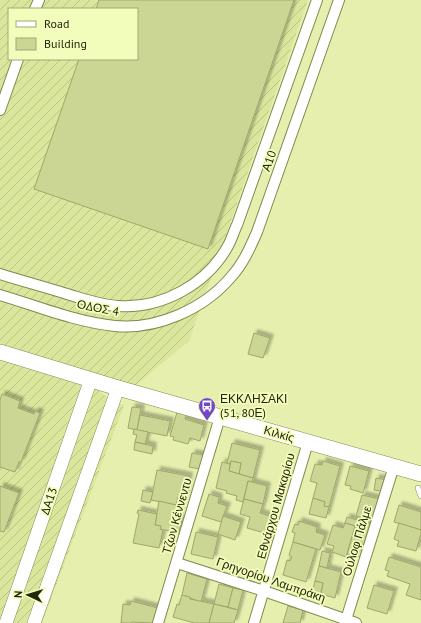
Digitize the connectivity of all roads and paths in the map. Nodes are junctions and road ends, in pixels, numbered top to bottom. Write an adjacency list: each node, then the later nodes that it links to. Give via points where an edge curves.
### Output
1 (317, 0): 6 (street, Α10, via 228,245 216,264)
2 (339, 0): 8 (street, Α10, via 257,232 246,256 227,282)
3 (18, 60): 4 (street)
4 (0, 110)
5 (0, 274): 6 (street, ΟΔΟΣ 4, via 118,306 140,305)
6 (182, 292)
7 (0, 294): 8 (street, ΟΔΟΣ 4, via 91,322 116,326 168,320)
8 (191, 309)
9 (0, 352): 10 (main road, Κιλκίς)
10 (91, 379): 11 (main road, Κιλκίς); 20 (street, ΔΑ13)
11 (118, 388): 12 (main road, Κιλκίς); 21 (street)
12 (220, 417): 13 (main road, Κιλκίς); 17 (street, Τζων Κέννεντυ)
13 (308, 442): 14 (main road, Κιλκίς); 18 (street, Εθνάρχου Μακαρίου)
14 (394, 466): 15 (main road, Κιλκίς); 19 (street, Ούλοφ Πάλμε)
15 (419, 481): 16 (lane)
16 (421, 496)
17 (177, 563): 18 (street, Γρηγορίου Λαμπράκη); 22 (street, Τζων Κέννεντυ)
18 (264, 591): 19 (street, Γρηγορίου Λαμπράκη); 23 (street, Εθνάρχου Μακαρίου)
19 (345, 621): 24 (street, Γρηγορίου Λαμπράκη)
20 (6, 623)
21 (34, 623)
22 (158, 623)
23 (254, 623)
24 (356, 623)

